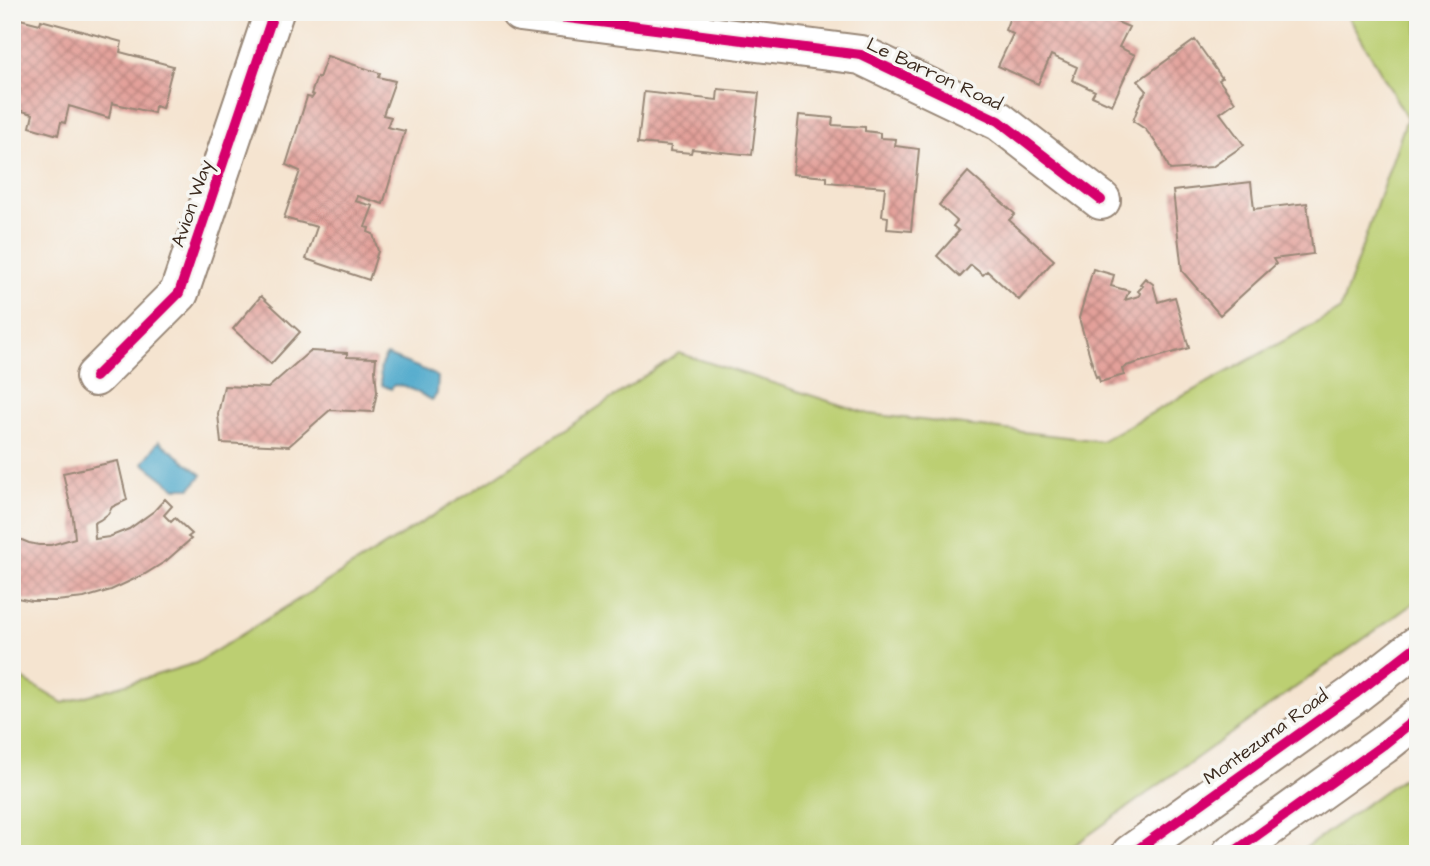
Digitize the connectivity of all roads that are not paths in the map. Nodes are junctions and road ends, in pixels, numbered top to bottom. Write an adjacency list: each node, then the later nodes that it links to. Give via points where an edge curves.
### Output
1 (274, 12): 4 (street, Avion Way, via 179,293)
2 (520, 12): 3 (street, Le Barron Road, via 861,55 999,121)
3 (1101, 200)
4 (94, 377)
5 (1418, 645): 7 (street, Montezuma Road)
6 (1418, 717): 8 (street)
7 (1131, 854)
8 (1231, 854)

